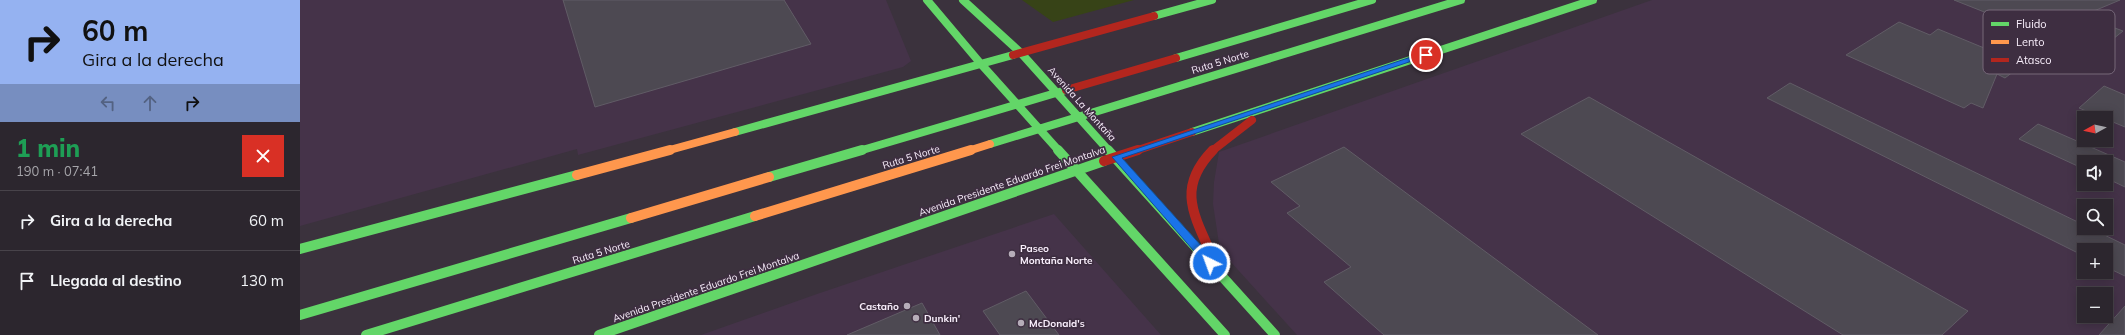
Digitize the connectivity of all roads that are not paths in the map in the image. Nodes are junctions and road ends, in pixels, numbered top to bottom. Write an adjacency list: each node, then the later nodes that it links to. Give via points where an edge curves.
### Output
1 (927, 0): 8 (main road)
2 (963, 0): 7 (main road, Avenida La Montaña)
3 (1212, 0): 7 (main road)
4 (1372, 0): 14 (main road, Ruta 5 Norte)
5 (1461, 0): 15 (main road, Ruta 5 Norte)
6 (1593, 0): 9 (main road, Avenida Presidente Eduardo Frei Montalva)
7 (1021, 53): 8 (main road); 10 (main road, Avenida La Montaña)
8 (981, 64): 11 (main road); 12 (main road)
9 (1273, 106): 10 (main road, Avenida Presidente Eduardo Frei Montalva); 13 (main road, via 1233,132 1206,154 1190,185 1189,196 1195,224)
10 (1116, 157): 11 (main road, Avenida Presidente Eduardo Frei Montalva); 13 (main road, Avenida La Montaña)
11 (1078, 170): 16 (main road, Avenida Presidente Eduardo Frei Montalva); 17 (main road)
12 (300, 249)
13 (1230, 285): 18 (main road, Avenida La Montaña)
14 (300, 315)
15 (366, 335)
16 (599, 335)
17 (1225, 335)
18 (1275, 335)

